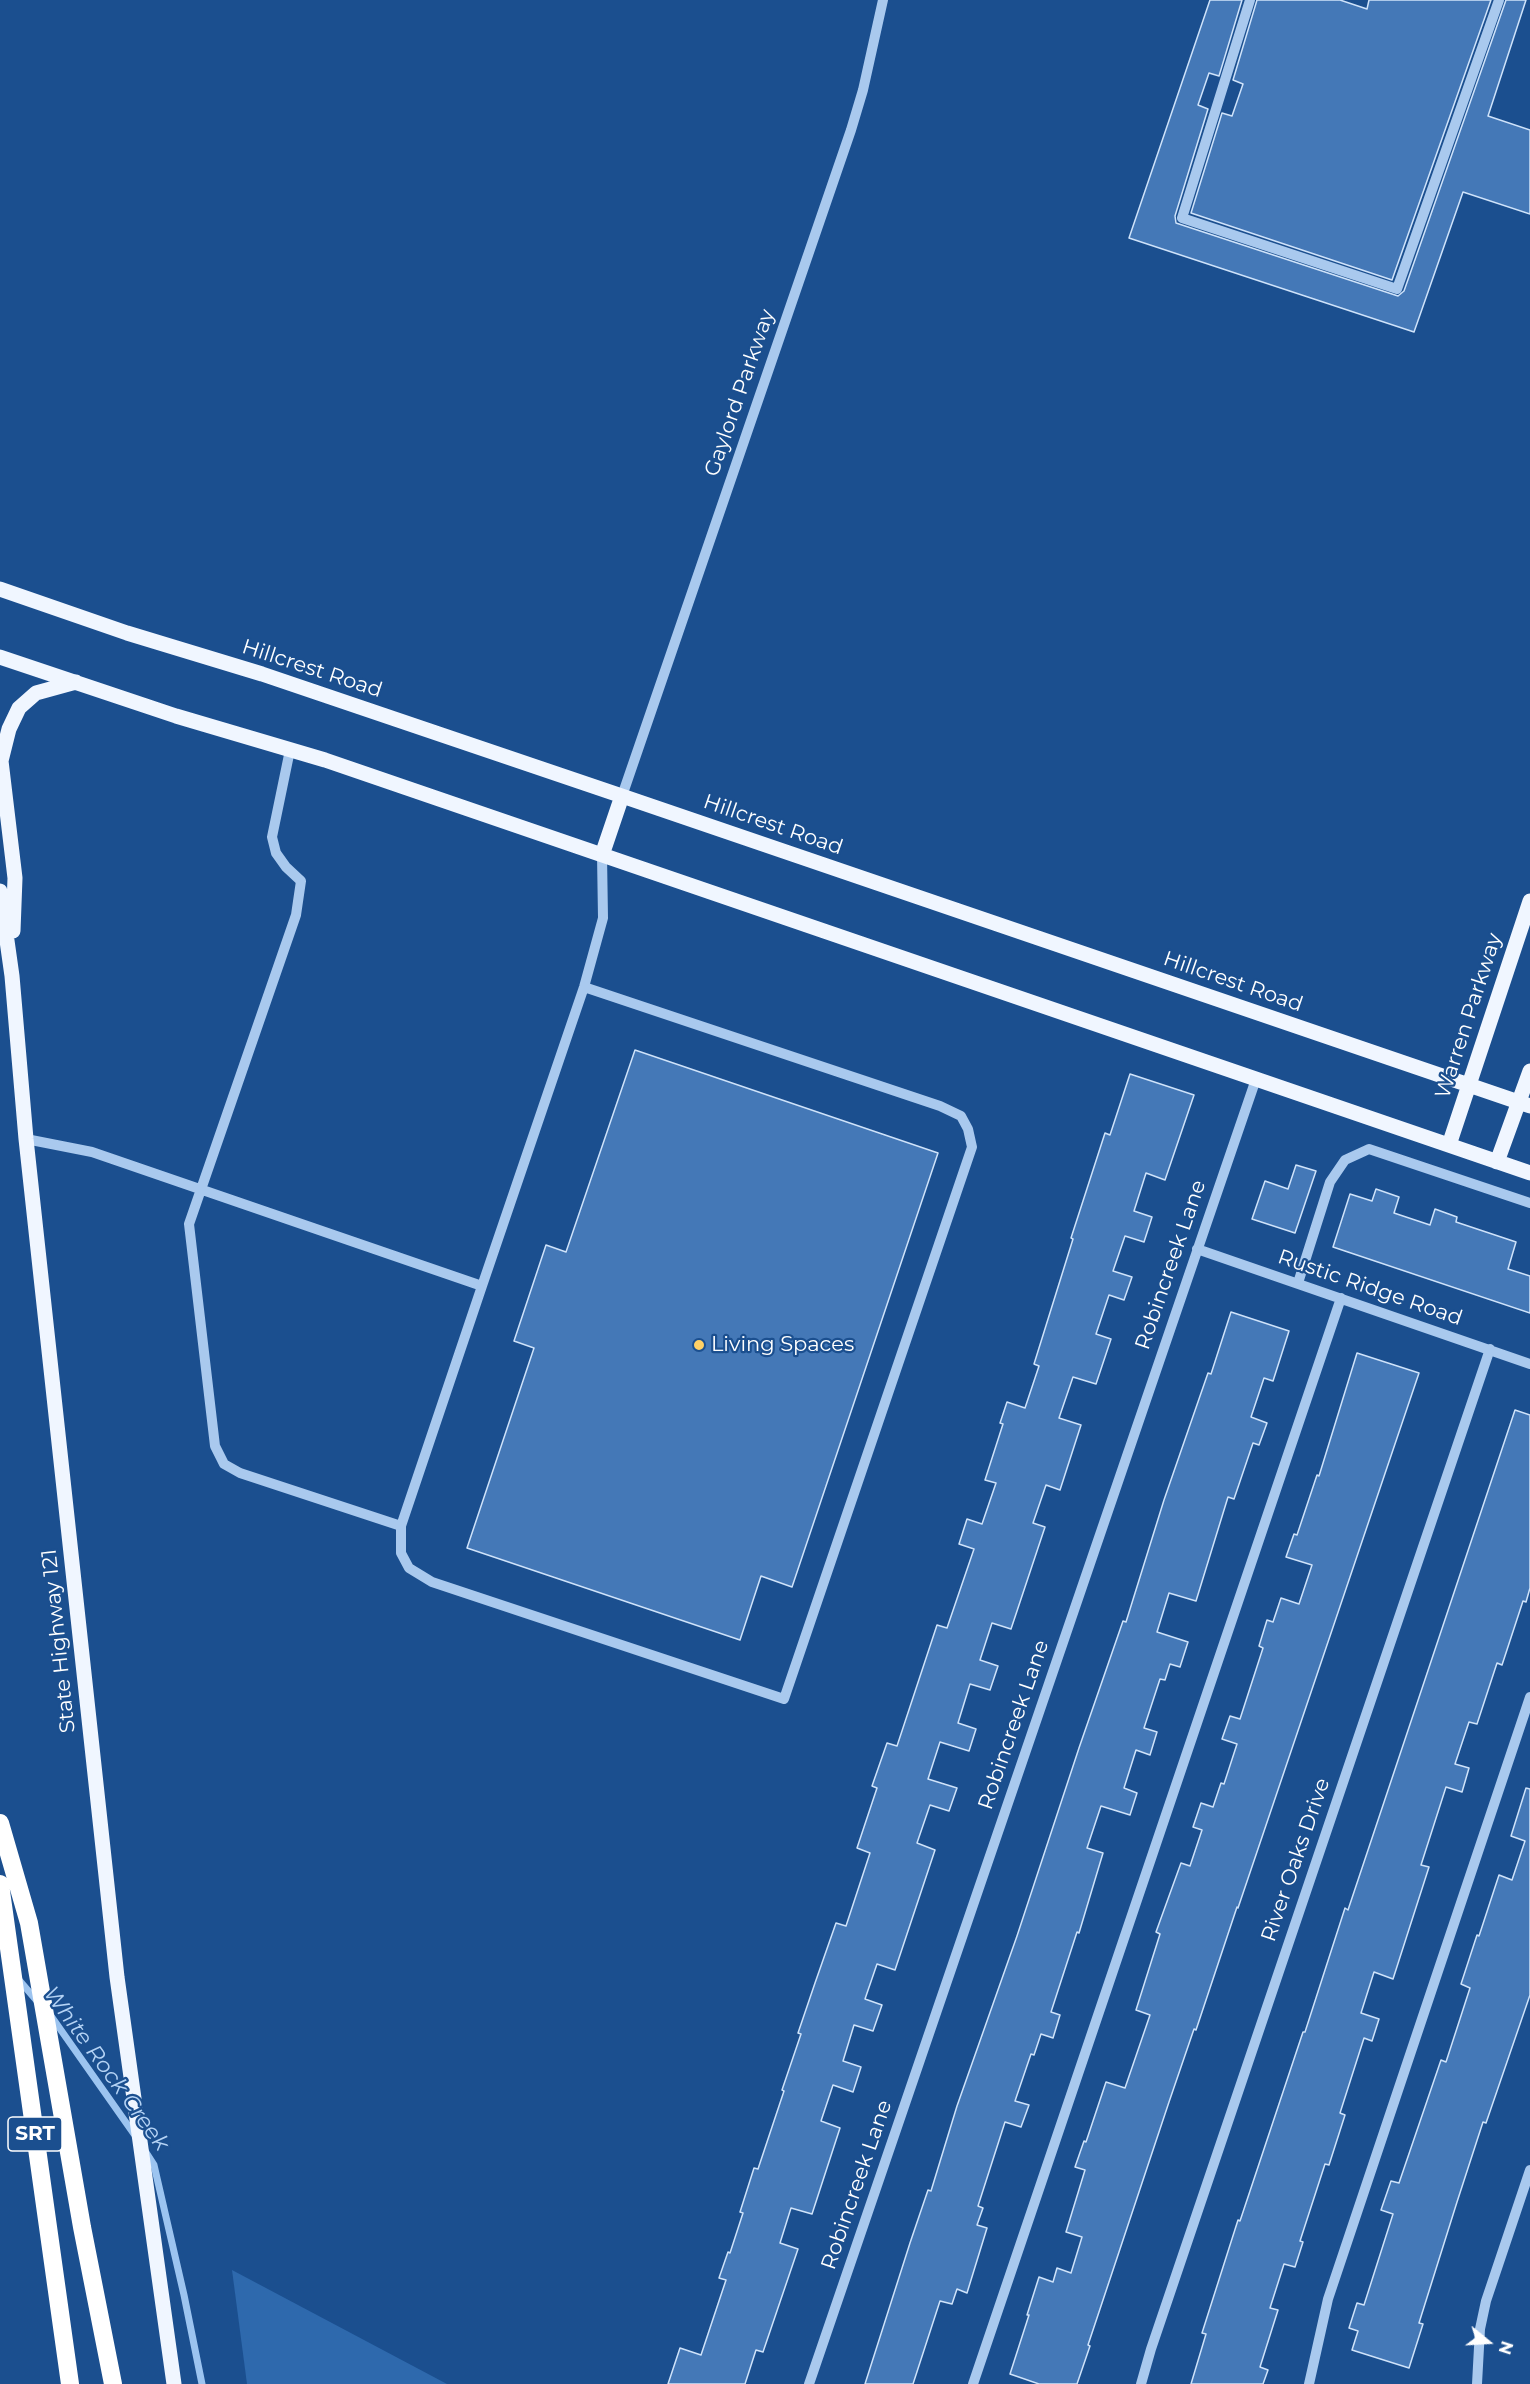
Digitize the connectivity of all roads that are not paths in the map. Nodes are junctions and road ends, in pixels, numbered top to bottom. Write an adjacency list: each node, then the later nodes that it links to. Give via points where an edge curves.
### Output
1 (883, 0): 8 (street, Gaylord Parkway, via 851,130)
2 (1250, 0): 3 (street, via 1182,218 1397,290)
3 (1499, 0)
4 (0, 589): 8 (main road, Hillcrest Road)
5 (0, 657): 6 (main road)
6 (76, 682): 7 (main road); 13 (main road, via 36,693 19,708 1,761 15,878)
7 (290, 750): 9 (main road); 23 (street, via 272,837 276,853 301,881 296,915)
8 (622, 796): 9 (main road); 17 (main road, Hillcrest Road)
9 (602, 855): 14 (street, via 603,918); 16 (main road)
10 (0, 891): 13 (main road, State Highway 121)
11 (1530, 901): 17 (main road, Warren Parkway)
12 (0, 947): 13 (main road)
13 (12, 976): 19 (main road, State Highway 121)
14 (584, 987): 27 (street); 31 (street, via 940,1106 961,1116 968,1129 972,1147 784,1699 432,1582 409,1568 401,1553)
15 (1530, 1071): 18 (main road)
16 (1256, 1079): 20 (main road); 25 (street, Robincreek Lane)
17 (1468, 1085): 18 (main road, Hillcrest Road); 20 (main road, Warren Parkway)
18 (1525, 1104): 21 (main road)
19 (26, 1139): 23 (street, via 92,1152); 38 (main road, State Highway 121, via 117,1977)
20 (1449, 1146): 21 (main road)
21 (1497, 1162): 22 (main road)
22 (1530, 1173)
23 (200, 1189): 27 (street); 31 (street, via 189,1224 190,1246 215,1446 224,1464 240,1473)
24 (1530, 1203): 26 (street, via 1369,1149 1345,1160 1330,1182)
25 (1197, 1249): 26 (street, Rustic Ridge Road); 39 (street, Robincreek Lane)
26 (1298, 1284): 28 (street, Rustic Ridge Road)
27 (482, 1286): 31 (street)
28 (1341, 1298): 29 (street, Rustic Ridge Road); 40 (street)
29 (1490, 1349): 30 (street, Rustic Ridge Road); 41 (street, River Oaks Drive)
30 (1530, 1364)
31 (401, 1526)
32 (1530, 1697): 42 (street, via 1328,2299)
33 (0, 1823): 37 (highway, via 29,1923)
34 (0, 1884): 36 (highway, SRT)
35 (1530, 2170): 43 (street, via 1486,2301)
36 (70, 2384)
37 (112, 2384)
38 (174, 2384)
39 (809, 2384)
40 (974, 2384)
41 (1141, 2384)
42 (1310, 2384)
43 (1477, 2384)

